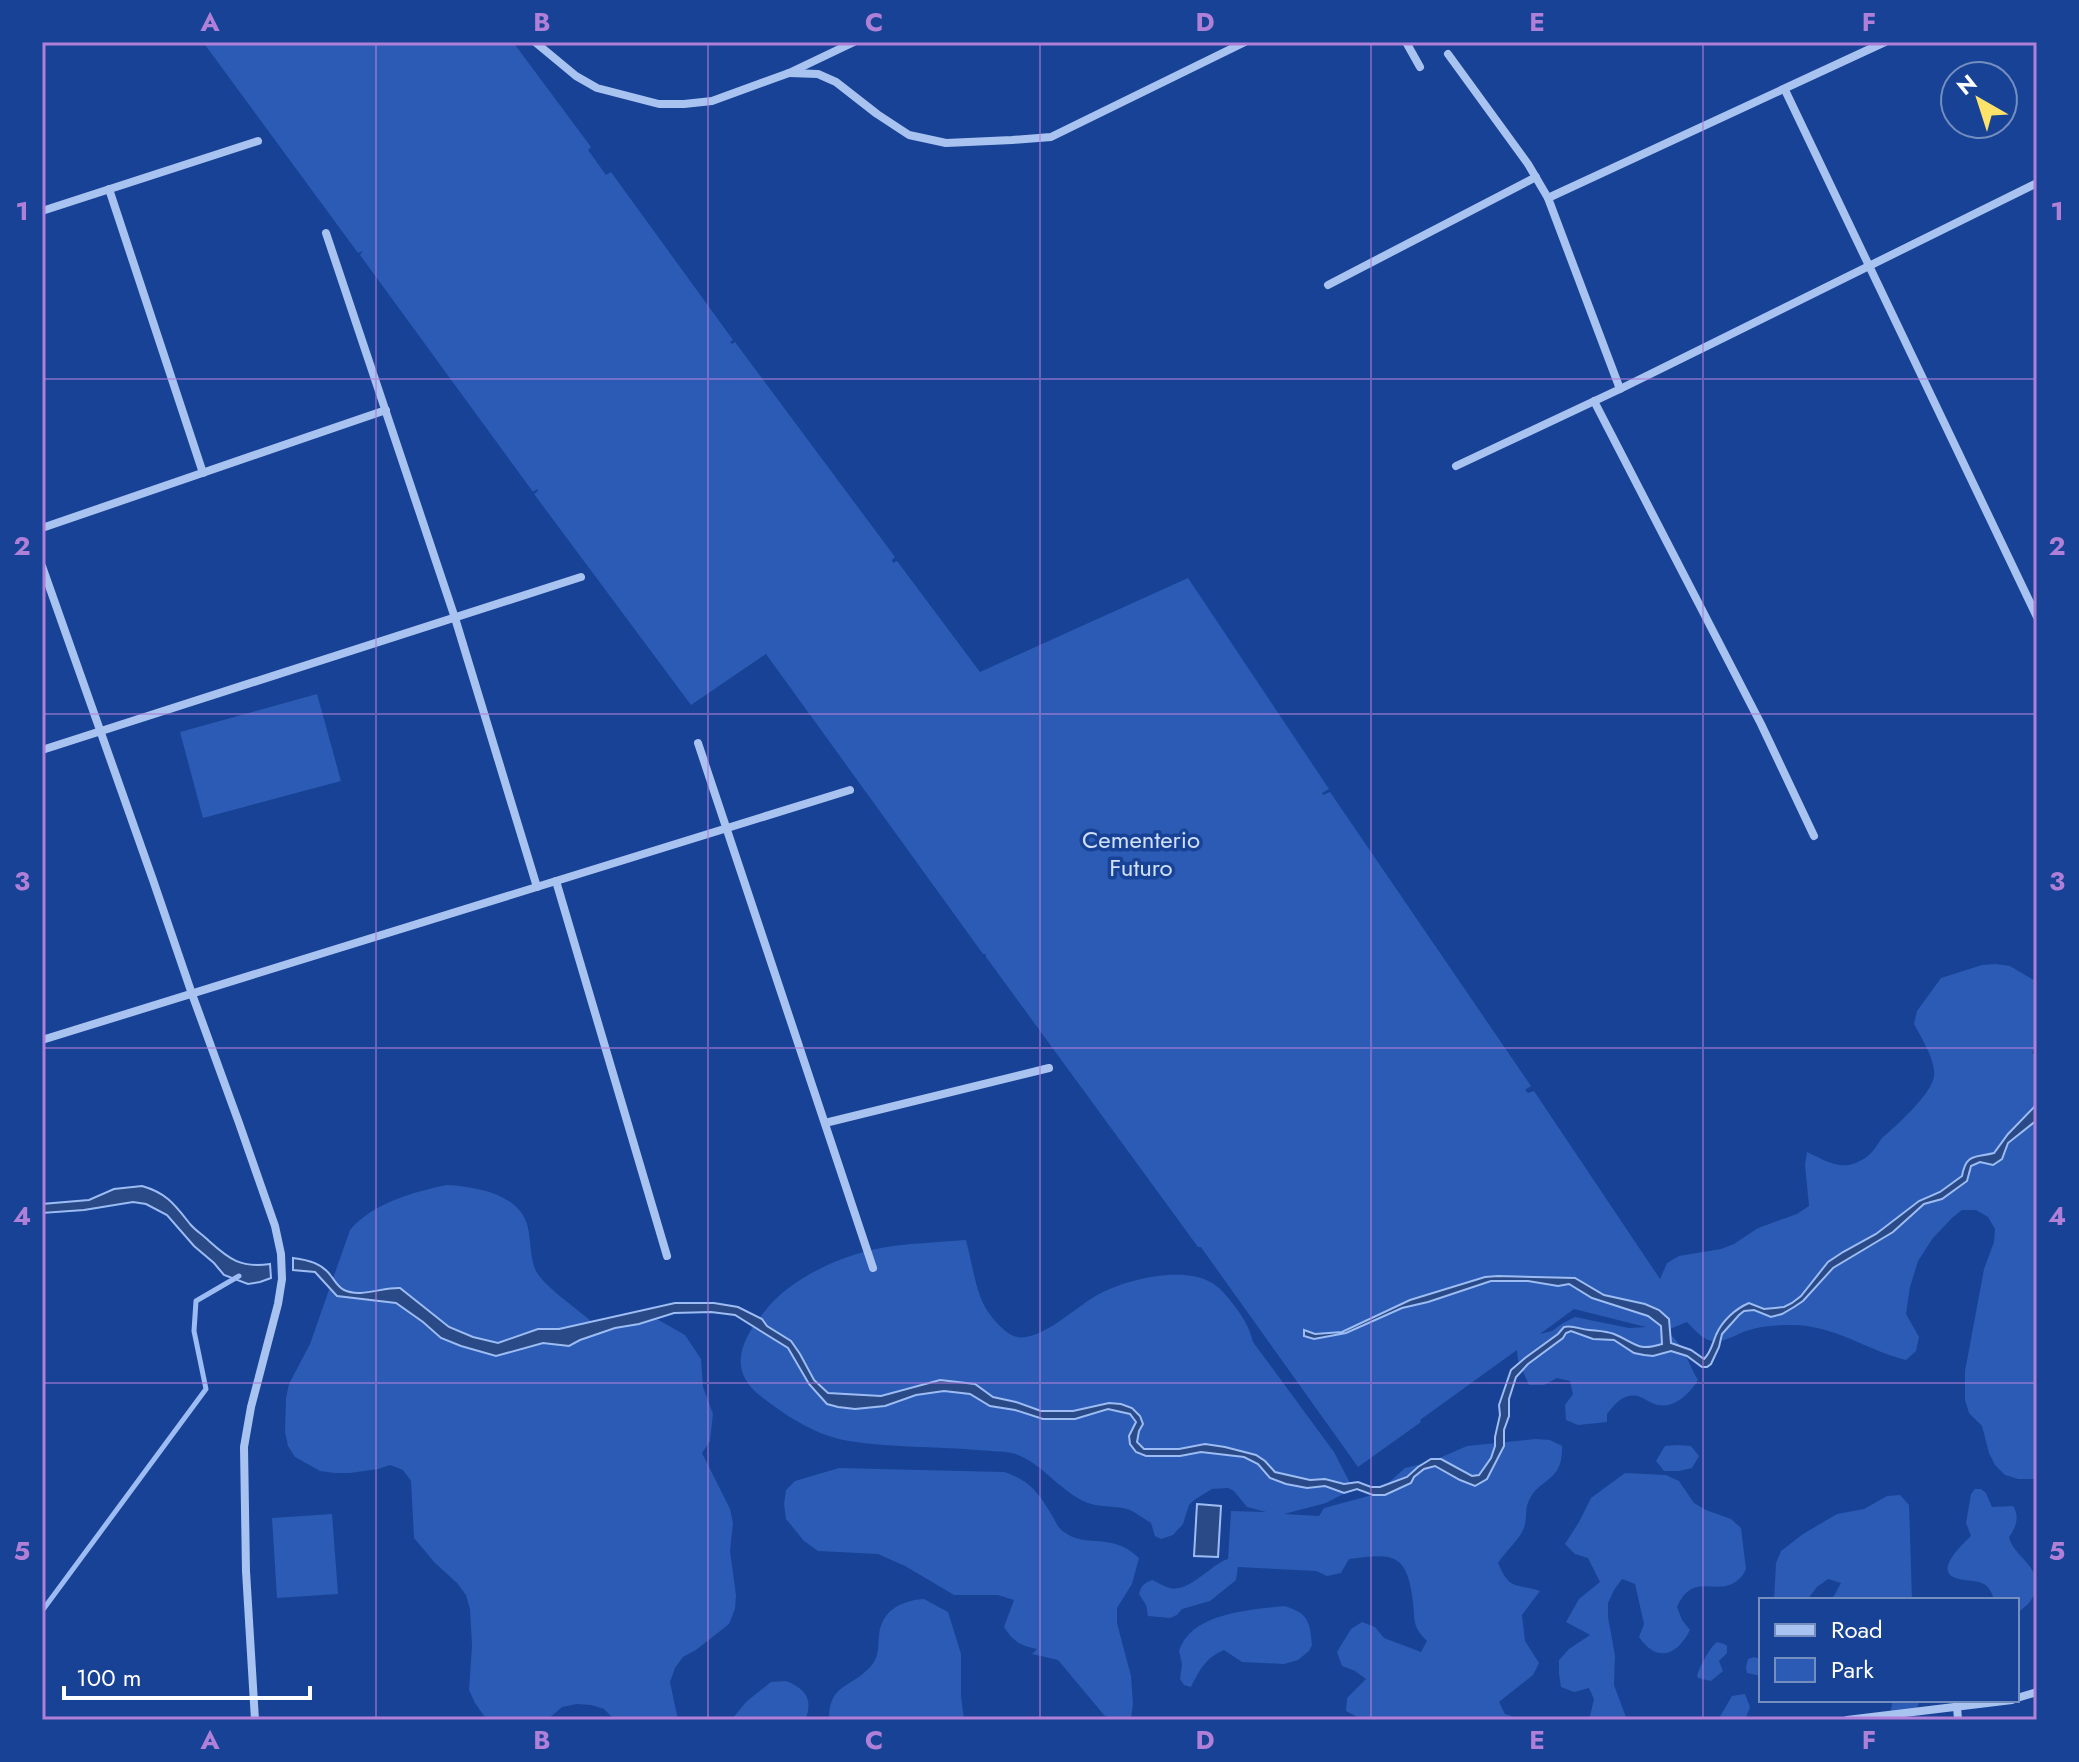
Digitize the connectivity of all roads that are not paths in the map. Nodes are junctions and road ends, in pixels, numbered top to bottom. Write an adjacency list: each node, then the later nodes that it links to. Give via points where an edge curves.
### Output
1 (535, 42): 8 (street, via 597,88 659,104 712,101)
2 (854, 42): 8 (street)
3 (1245, 42): 8 (street, via 1051,137 1025,139 946,143 909,135 836,82 818,74)
4 (1406, 42): 7 (street)
5 (1885, 42): 9 (street)
6 (1448, 54): 11 (street)
7 (1420, 67)
8 (789, 73)
9 (1785, 90): 14 (street); 17 (street)
10 (258, 141): 13 (street)
11 (1536, 177): 14 (street); 18 (street)
12 (2037, 183): 17 (street)
13 (109, 189): 15 (street); 23 (street)
14 (1548, 198): 19 (street)
15 (42, 211)
16 (326, 233): 21 (street)
17 (1869, 266): 19 (street); 27 (street)
18 (1328, 285)
19 (1620, 389): 20 (street)
20 (1594, 401): 22 (street); 34 (street)
21 (386, 410): 23 (street); 28 (street)
22 (1456, 466)
23 (203, 473): 24 (street)
24 (42, 528)
25 (42, 566): 29 (street)
26 (581, 577): 28 (street)
27 (2037, 617)
28 (455, 618): 29 (street); 36 (street)
29 (100, 731): 31 (street); 37 (street)
30 (698, 743): 33 (street)
31 (42, 750)
32 (850, 790): 33 (street)
33 (726, 828): 35 (street); 40 (street)
34 (1814, 836)
35 (556, 881): 36 (street); 41 (street)
36 (537, 887): 37 (street)
37 (192, 994): 38 (street); 45 (street, via 281,1254 278,1304 244,1447)
38 (42, 1040)
39 (1049, 1068): 40 (street)
40 (825, 1123): 42 (street)
41 (667, 1256)
42 (873, 1268)
43 (1990, 1702): 44 (street)
44 (1957, 1706): 46 (street); 47 (street)
45 (255, 1720)
46 (1847, 1720)
47 (1958, 1720)

